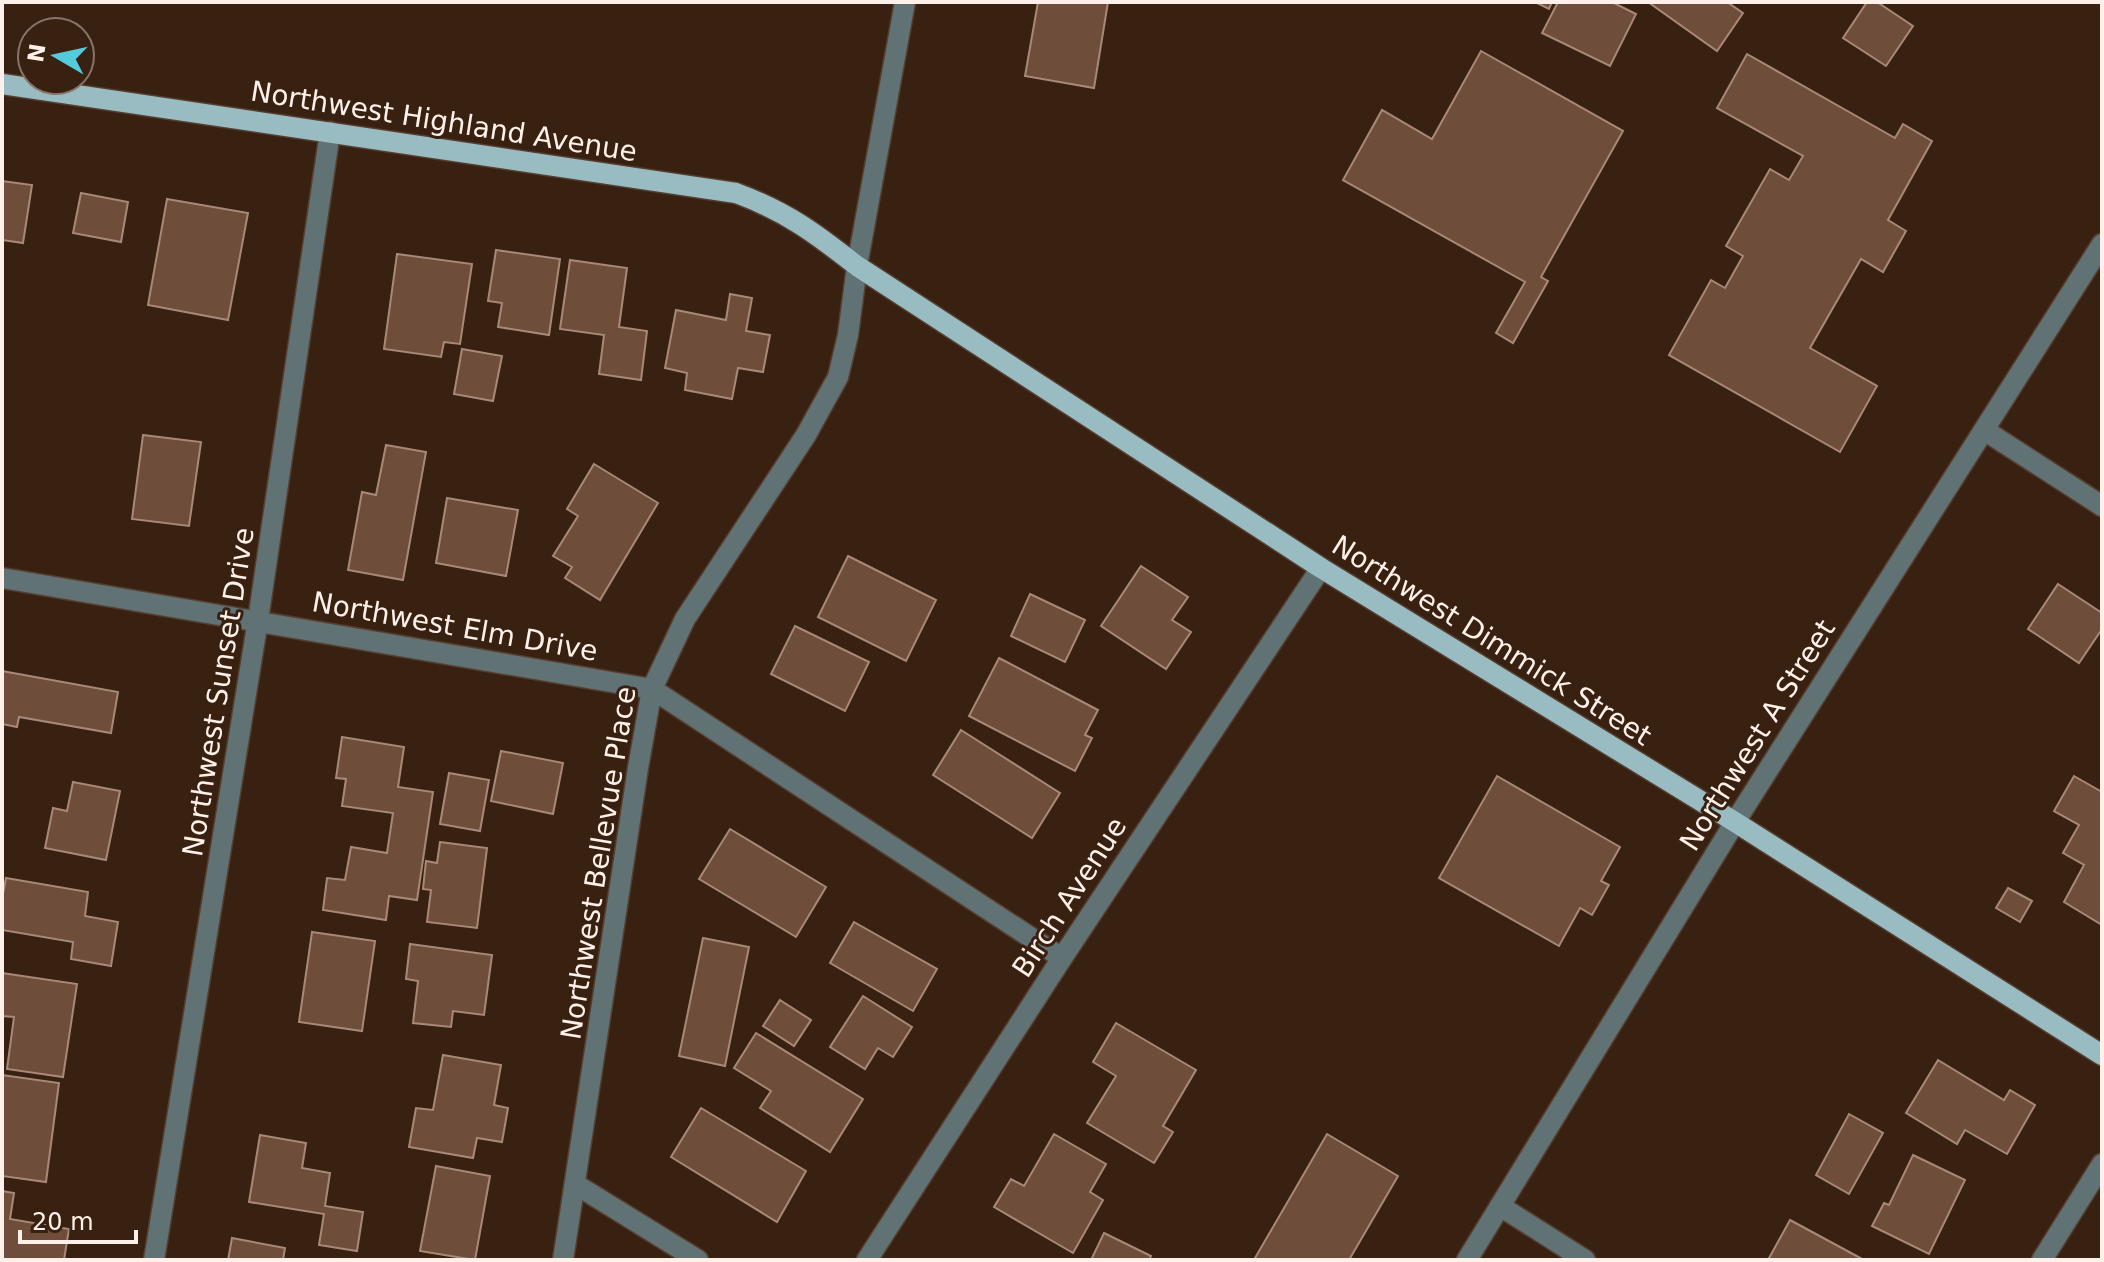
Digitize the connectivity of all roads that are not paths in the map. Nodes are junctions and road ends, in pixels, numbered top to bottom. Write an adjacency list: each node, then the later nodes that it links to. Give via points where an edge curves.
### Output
1 (905, 2): 5 (street, Northwest Bellevue Place)
2 (2, 84): 3 (main road, Northwest Highland Avenue)
3 (330, 132): 5 (main road, Northwest Highland Avenue, via 736,193 772,206); 10 (street, Northwest Sunset Drive)
4 (2102, 244): 6 (street, Northwest A Street)
5 (857, 266): 8 (main road, Northwest Dimmick Street); 11 (street, Northwest Bellevue Place, via 838,377 685,619)
6 (1984, 430): 7 (street); 12 (street, Northwest A Street)
7 (2102, 506)
8 (1321, 568): 12 (main road, Northwest Dimmick Street); 13 (street, Birch Avenue)
9 (2, 578): 10 (street, Northwest Elm Drive)
10 (258, 620): 11 (street, Northwest Elm Drive); 18 (street, Northwest Sunset Drive)
11 (652, 689): 13 (street, Northwest Elm Drive); 16 (street, Northwest Bellevue Place)
12 (1735, 822): 14 (main road, Northwest Dimmick Street); 17 (street, Northwest A Street)
13 (1062, 958): 21 (street, Birch Avenue)
14 (2102, 1055)
15 (2102, 1164): 24 (street)
16 (575, 1184): 19 (street, Northwest Bellevue Place); 20 (street)
17 (1500, 1206): 22 (street, Northwest A Street); 23 (street)
18 (154, 1260)
19 (563, 1260)
20 (698, 1260)
21 (867, 1260)
22 (1467, 1260)
23 (1585, 1260)
24 (2042, 1260)

